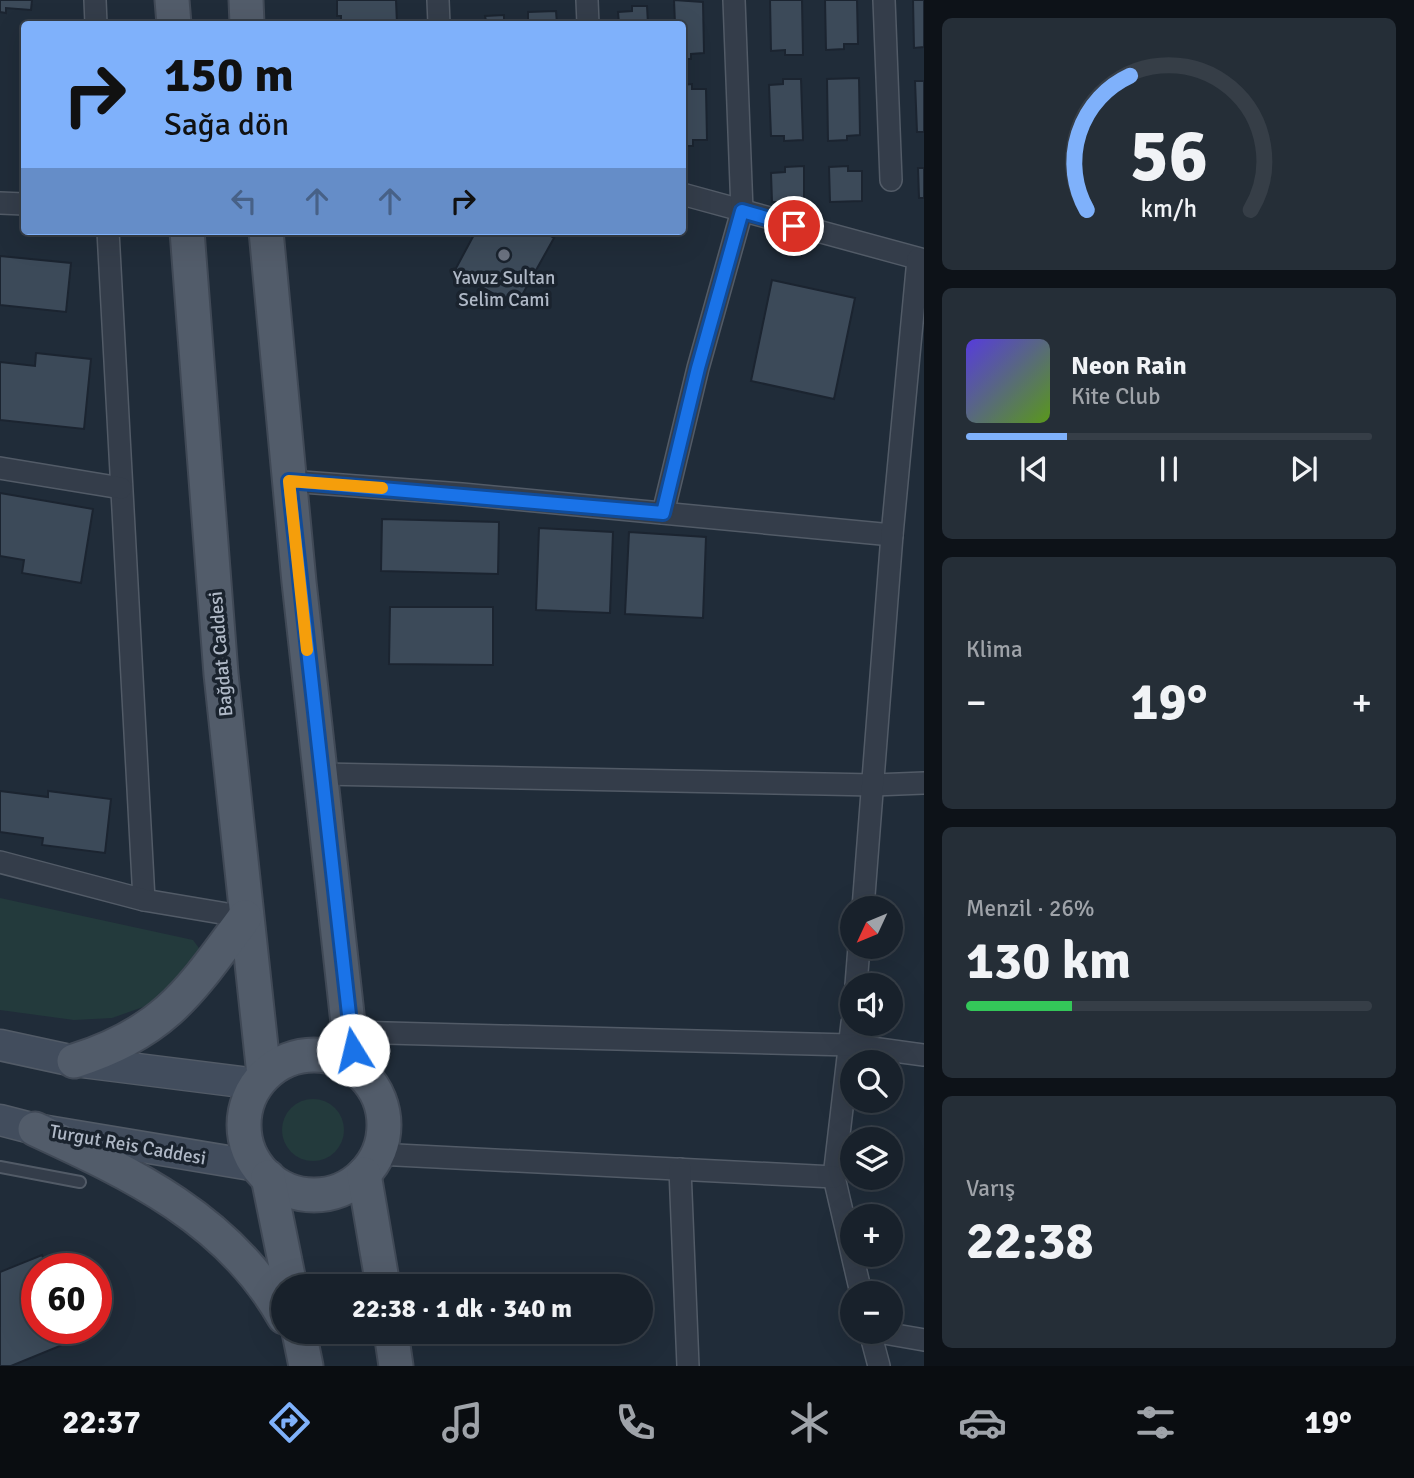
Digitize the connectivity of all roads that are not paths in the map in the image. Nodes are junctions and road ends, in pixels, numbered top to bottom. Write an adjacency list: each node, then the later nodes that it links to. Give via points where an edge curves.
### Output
1 (95, 0): 8 (street)
2 (172, 0): 9 (main road)
3 (246, 0): 10 (main road)
4 (438, 0): 11 (street)
5 (587, 0): 12 (street)
6 (734, 0): 17 (street)
7 (884, 0): 13 (street)
8 (96, 21)
9 (174, 21)
10 (247, 21)
11 (439, 21)
12 (588, 21)
13 (891, 180)
14 (686, 195): 17 (street)
15 (0, 203): 16 (street)
16 (21, 204)
17 (742, 211): 21 (street); 25 (street)
18 (108, 235): 24 (street)
19 (187, 235): 33 (main road, Bağdat Caddesi)
20 (266, 235): 23 (main road)
21 (921, 260): 26 (street)
22 (0, 468): 24 (street)
23 (289, 481): 25 (street); 27 (main road)
24 (121, 488): 32 (street)
25 (663, 513): 26 (street)
26 (892, 535): 29 (street)
27 (322, 774): 29 (street); 34 (main road)
28 (924, 783): 29 (street)
29 (874, 785): 31 (street)
30 (0, 862): 32 (street)
31 (864, 896)
32 (144, 900): 33 (street)
33 (245, 917): 39 (main road, via 208,970 169,1012 125,1042); 41 (main road, Bağdat Caddesi)
34 (349, 1032): 37 (street); 40 (main road)
35 (851, 1036): 37 (street)
36 (0, 1045): 39 (street)
37 (850, 1045): 38 (street); 48 (street)
38 (924, 1055)
39 (74, 1061): 41 (street)
40 (356, 1069): 41 (main road, via 339,1059 309,1055 280,1063); 44 (main road, via 373,1086 382,1108 384,1132)
41 (260, 1080): 47 (main road, via 248,1099 244,1134)
42 (0, 1119): 43 (street, Turgut Reis Caddesi)
43 (35, 1129): 47 (street, Turgut Reis Caddesi); 53 (main road, via 142,1182 197,1216 242,1258)
44 (371, 1164): 46 (street); 47 (main road, via 350,1185 317,1195 291,1190); 51 (main road)
45 (0, 1167): 49 (lane)
46 (680, 1169): 48 (street); 59 (street)
47 (263, 1172): 50 (main road)
48 (834, 1177): 52 (street)
49 (80, 1182)
50 (287, 1274)
51 (382, 1274)
52 (858, 1281)
53 (271, 1299)
54 (903, 1336): 55 (street)
55 (924, 1340)
56 (393, 1344): 58 (main road)
57 (873, 1344): 60 (street)
58 (396, 1366)
59 (688, 1366)
60 (879, 1366)

